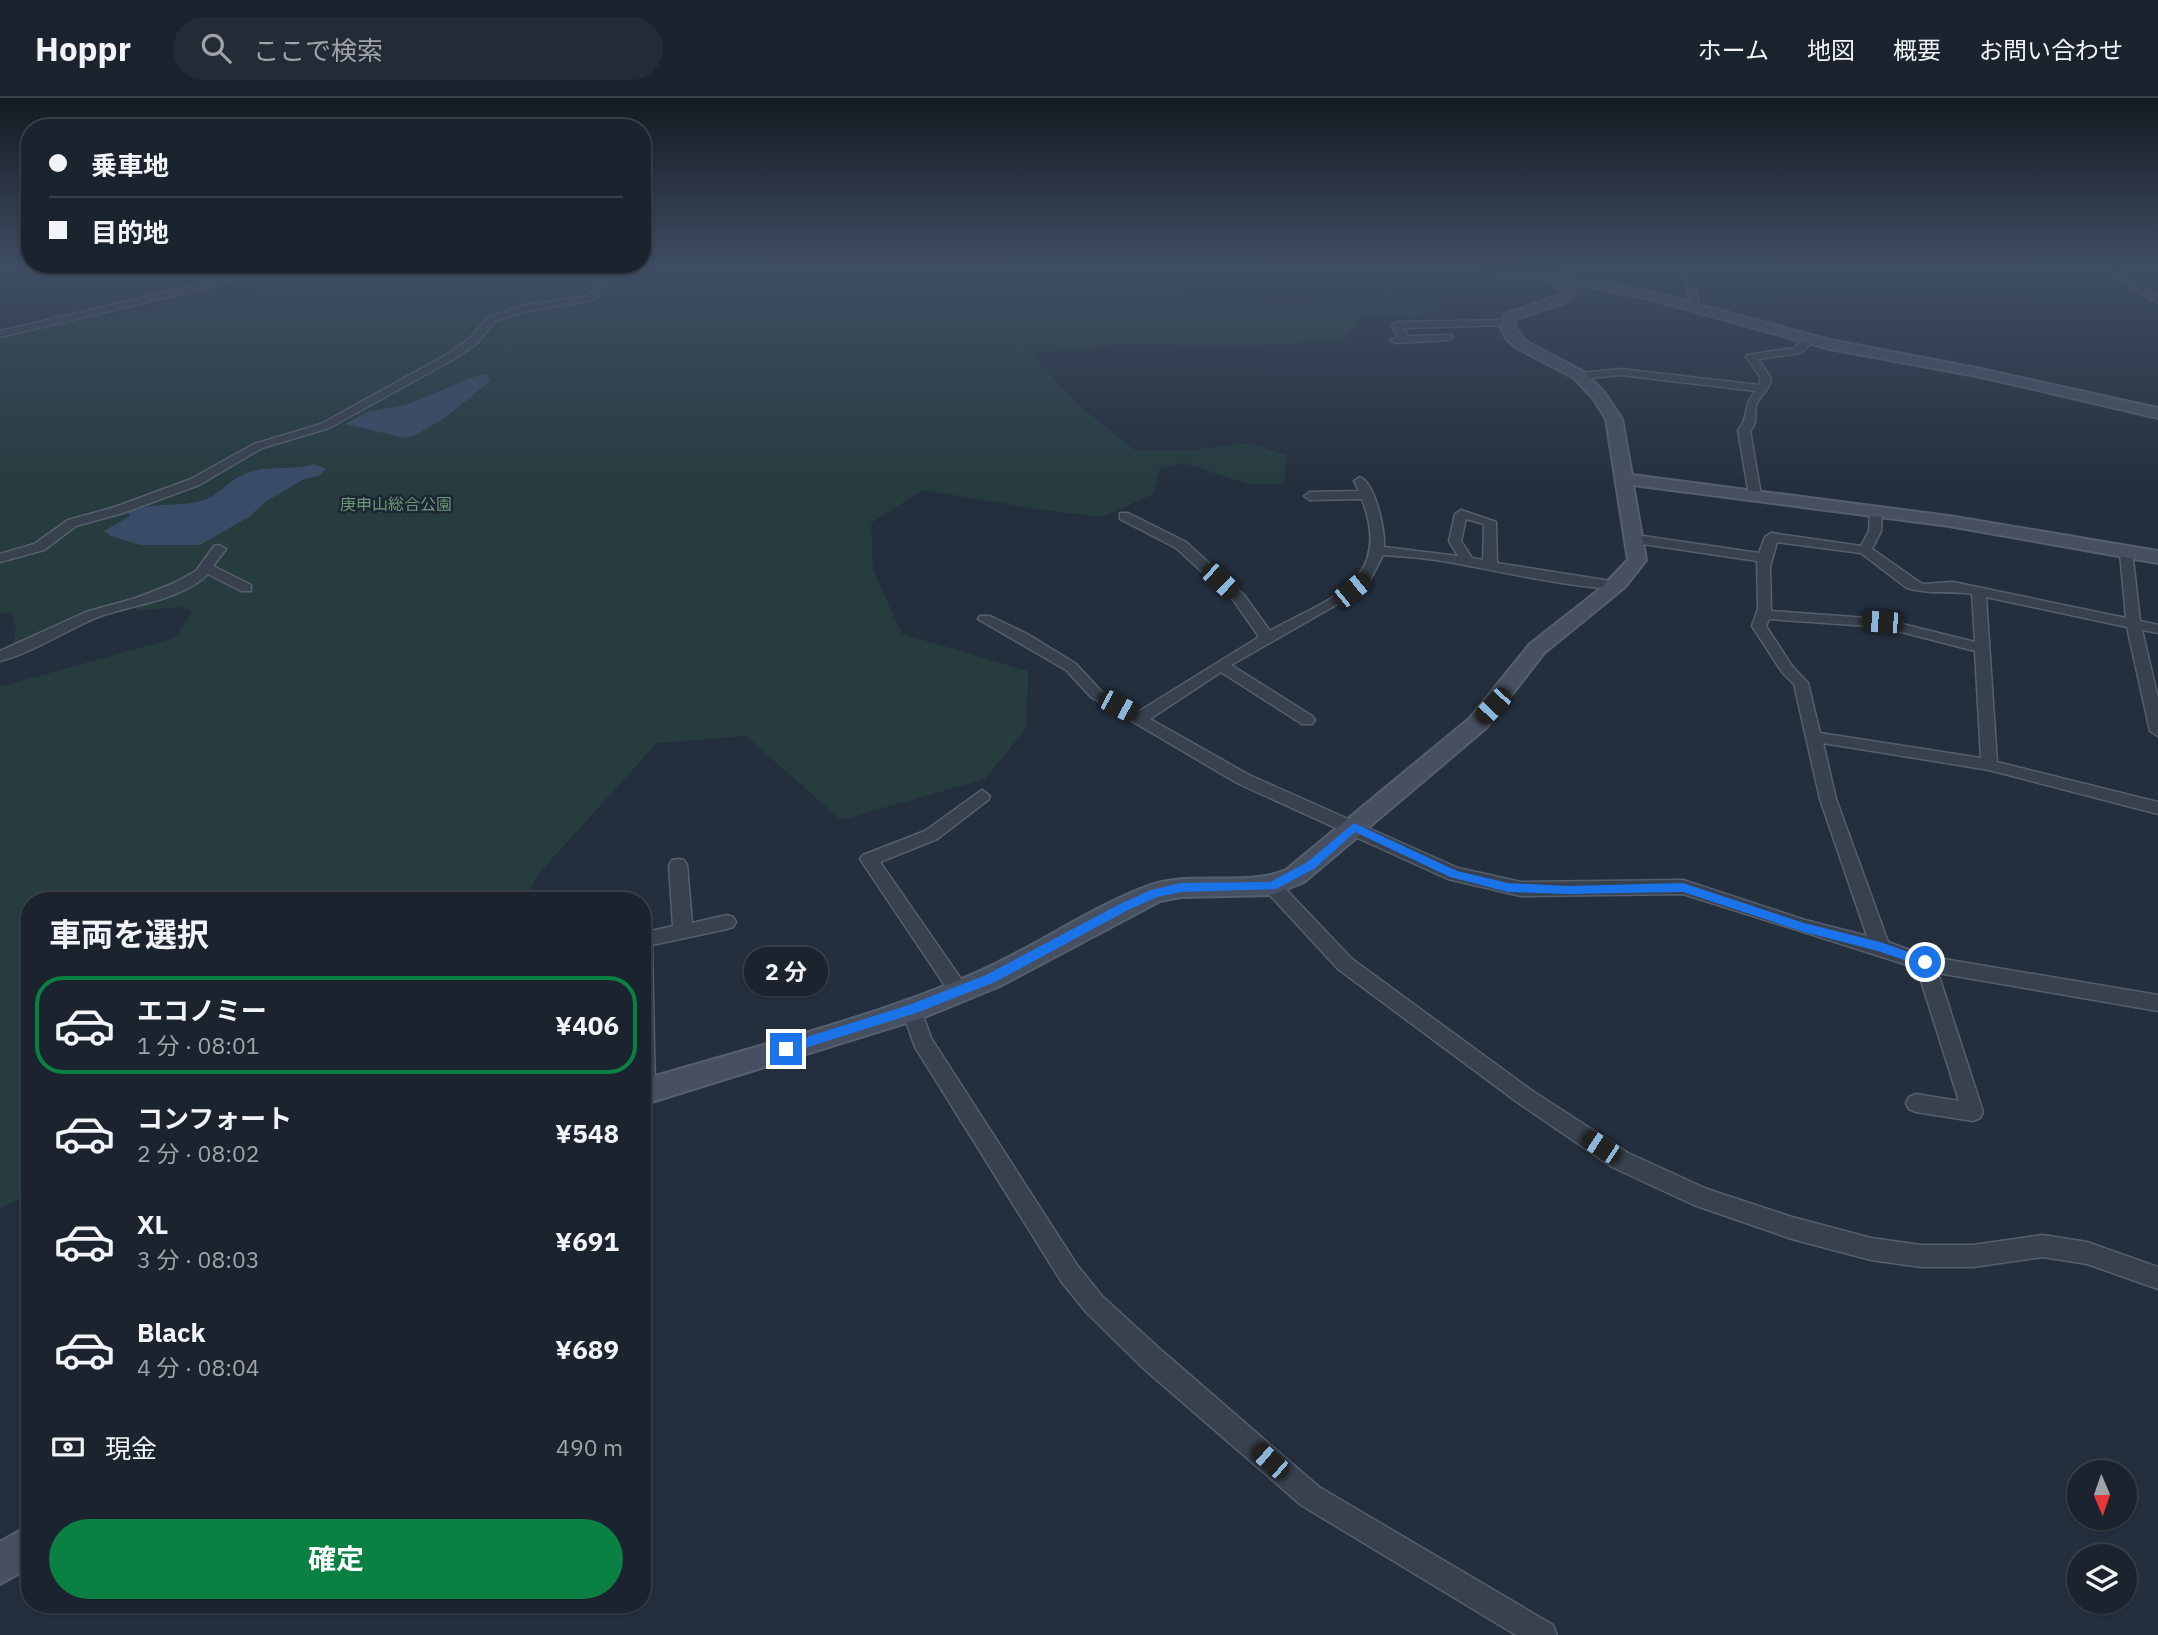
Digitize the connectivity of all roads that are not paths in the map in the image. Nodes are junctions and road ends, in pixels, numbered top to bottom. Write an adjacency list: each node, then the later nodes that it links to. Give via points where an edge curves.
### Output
1 (473, 341): 20 (street, via 325,426 258,446 195,482 72,523 39,547)
2 (1517, 341): 5 (street)
3 (1808, 341): 6 (street, via 1797,351 1751,357 1766,378)
4 (1818, 341): 7 (street)
5 (1580, 376): 6 (street, via 1622,372); 8 (street, via 1614,419)
6 (1764, 388): 11 (street, via 1752,401 1750,424 1744,430)
7 (2158, 413)
8 (1625, 479): 11 (street); 15 (street)
9 (1360, 481): 10 (street)
10 (1366, 495): 12 (street); 18 (street, via 1377,519)
11 (1755, 495): 13 (street)
12 (1310, 496)
13 (1876, 512): 17 (street, via 1875,531); 19 (street)
14 (1124, 516): 33 (street, via 1181,545 1239,598)
15 (1636, 540): 21 (street); 26 (street, via 1637,560)
16 (219, 549): 25 (street)
17 (1865, 550): 21 (street, via 1771,537); 28 (street, via 1912,585)
18 (1379, 551): 23 (street); 33 (street, via 1367,577 1352,590)
19 (2127, 553): 22 (street); 31 (street)
20 (0, 558)
21 (1764, 558): 29 (street)
22 (2158, 558)
23 (1467, 560): 24 (street); 24 (street, via 1455,541 1461,514 1490,522)
24 (1490, 565): 26 (street)
25 (205, 567): 27 (street); 35 (street, via 177,587 91,615)
26 (1617, 586): 44 (street, via 1548,638 1478,723)
27 (246, 589)
28 (1979, 591): 31 (street); 34 (street)
29 (1766, 615): 34 (street, via 1882,622); 40 (street, via 1759,626 1801,683)
30 (985, 619): 37 (street, via 1071,667 1096,694)
31 (2133, 622): 32 (street); 39 (street)
32 (2158, 629)
33 (1268, 639): 36 (street)
34 (1982, 648): 41 (street)
35 (0, 657)
36 (1221, 665): 37 (street); 38 (street)
37 (1140, 718): 44 (street, via 1243,779)
38 (1307, 720)
39 (2158, 731)
40 (1816, 737): 41 (street); 50 (street, via 1828,799)
41 (1989, 765): 43 (street)
42 (982, 796): 52 (street, via 931,835 869,859)
43 (2158, 808)
44 (1354, 827): 46 (street, via 1310,866); 50 (street, via 1454,874 1508,887 1675,886)
45 (678, 865): 48 (street)
46 (1272, 886): 52 (street, via 1155,893); 57 (street, via 1345,964 1524,1096 1620,1160 1702,1198 1871,1249 1921,1256 1973,1256 2043,1246 2087,1253)
47 (727, 922): 48 (street)
48 (683, 931): 49 (street)
49 (651, 938)
50 (1880, 947): 51 (street)
51 (1925, 962): 53 (street); 56 (street, via 1973,1112)
52 (959, 991): 54 (street)
53 (2158, 1003)
54 (912, 1010): 55 (street); 60 (street, via 922,1041 1069,1273 1094,1304 1310,1496)
55 (651, 1091)
56 (1916, 1103)
57 (2158, 1278)
58 (21, 1550): 59 (street)
59 (0, 1565)
60 (1543, 1635)

